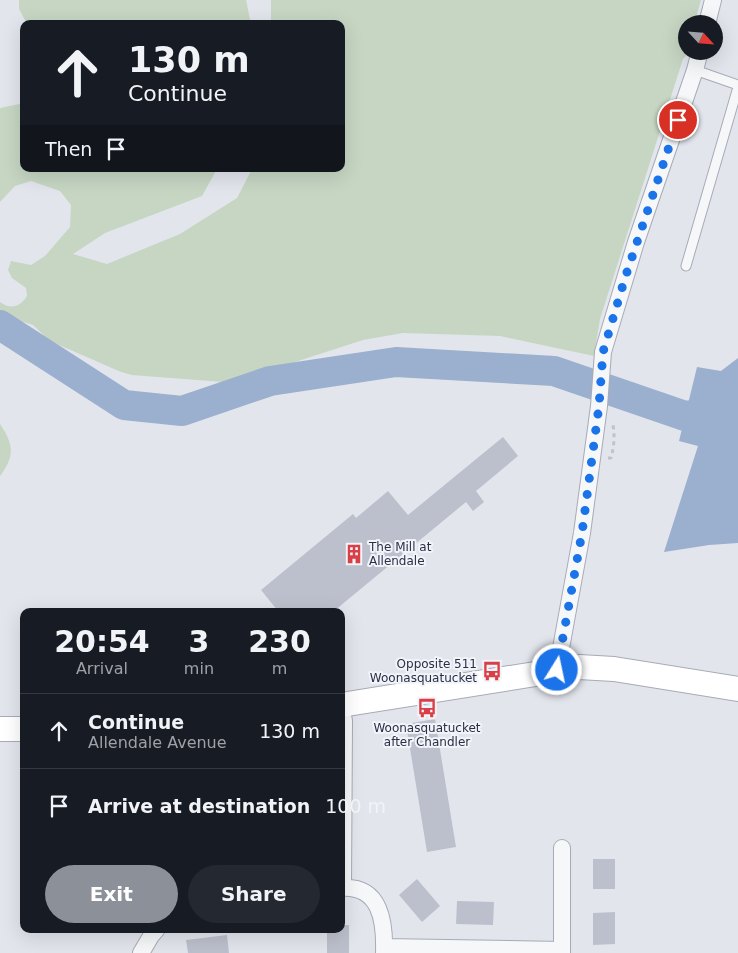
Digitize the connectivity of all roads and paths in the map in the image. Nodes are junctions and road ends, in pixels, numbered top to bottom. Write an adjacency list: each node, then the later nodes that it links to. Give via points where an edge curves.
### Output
1 (713, 0): 2 (street)
2 (709, 15)
3 (698, 60): 4 (street)
4 (695, 70): 5 (lane); 7 (street, via 636,242 603,352 585,513)
5 (738, 86): 6 (lane)
6 (686, 266)
7 (557, 670): 8 (street, via 600,667); 9 (street)
8 (738, 689)
9 (345, 704)
10 (20, 728): 11 (street)
11 (0, 729)
12 (562, 848): 16 (street)
13 (345, 888): 15 (street, via 355,888 374,901 381,912)
14 (154, 933): 17 (street)
15 (384, 950): 16 (street)
16 (562, 951)
17 (141, 953)

